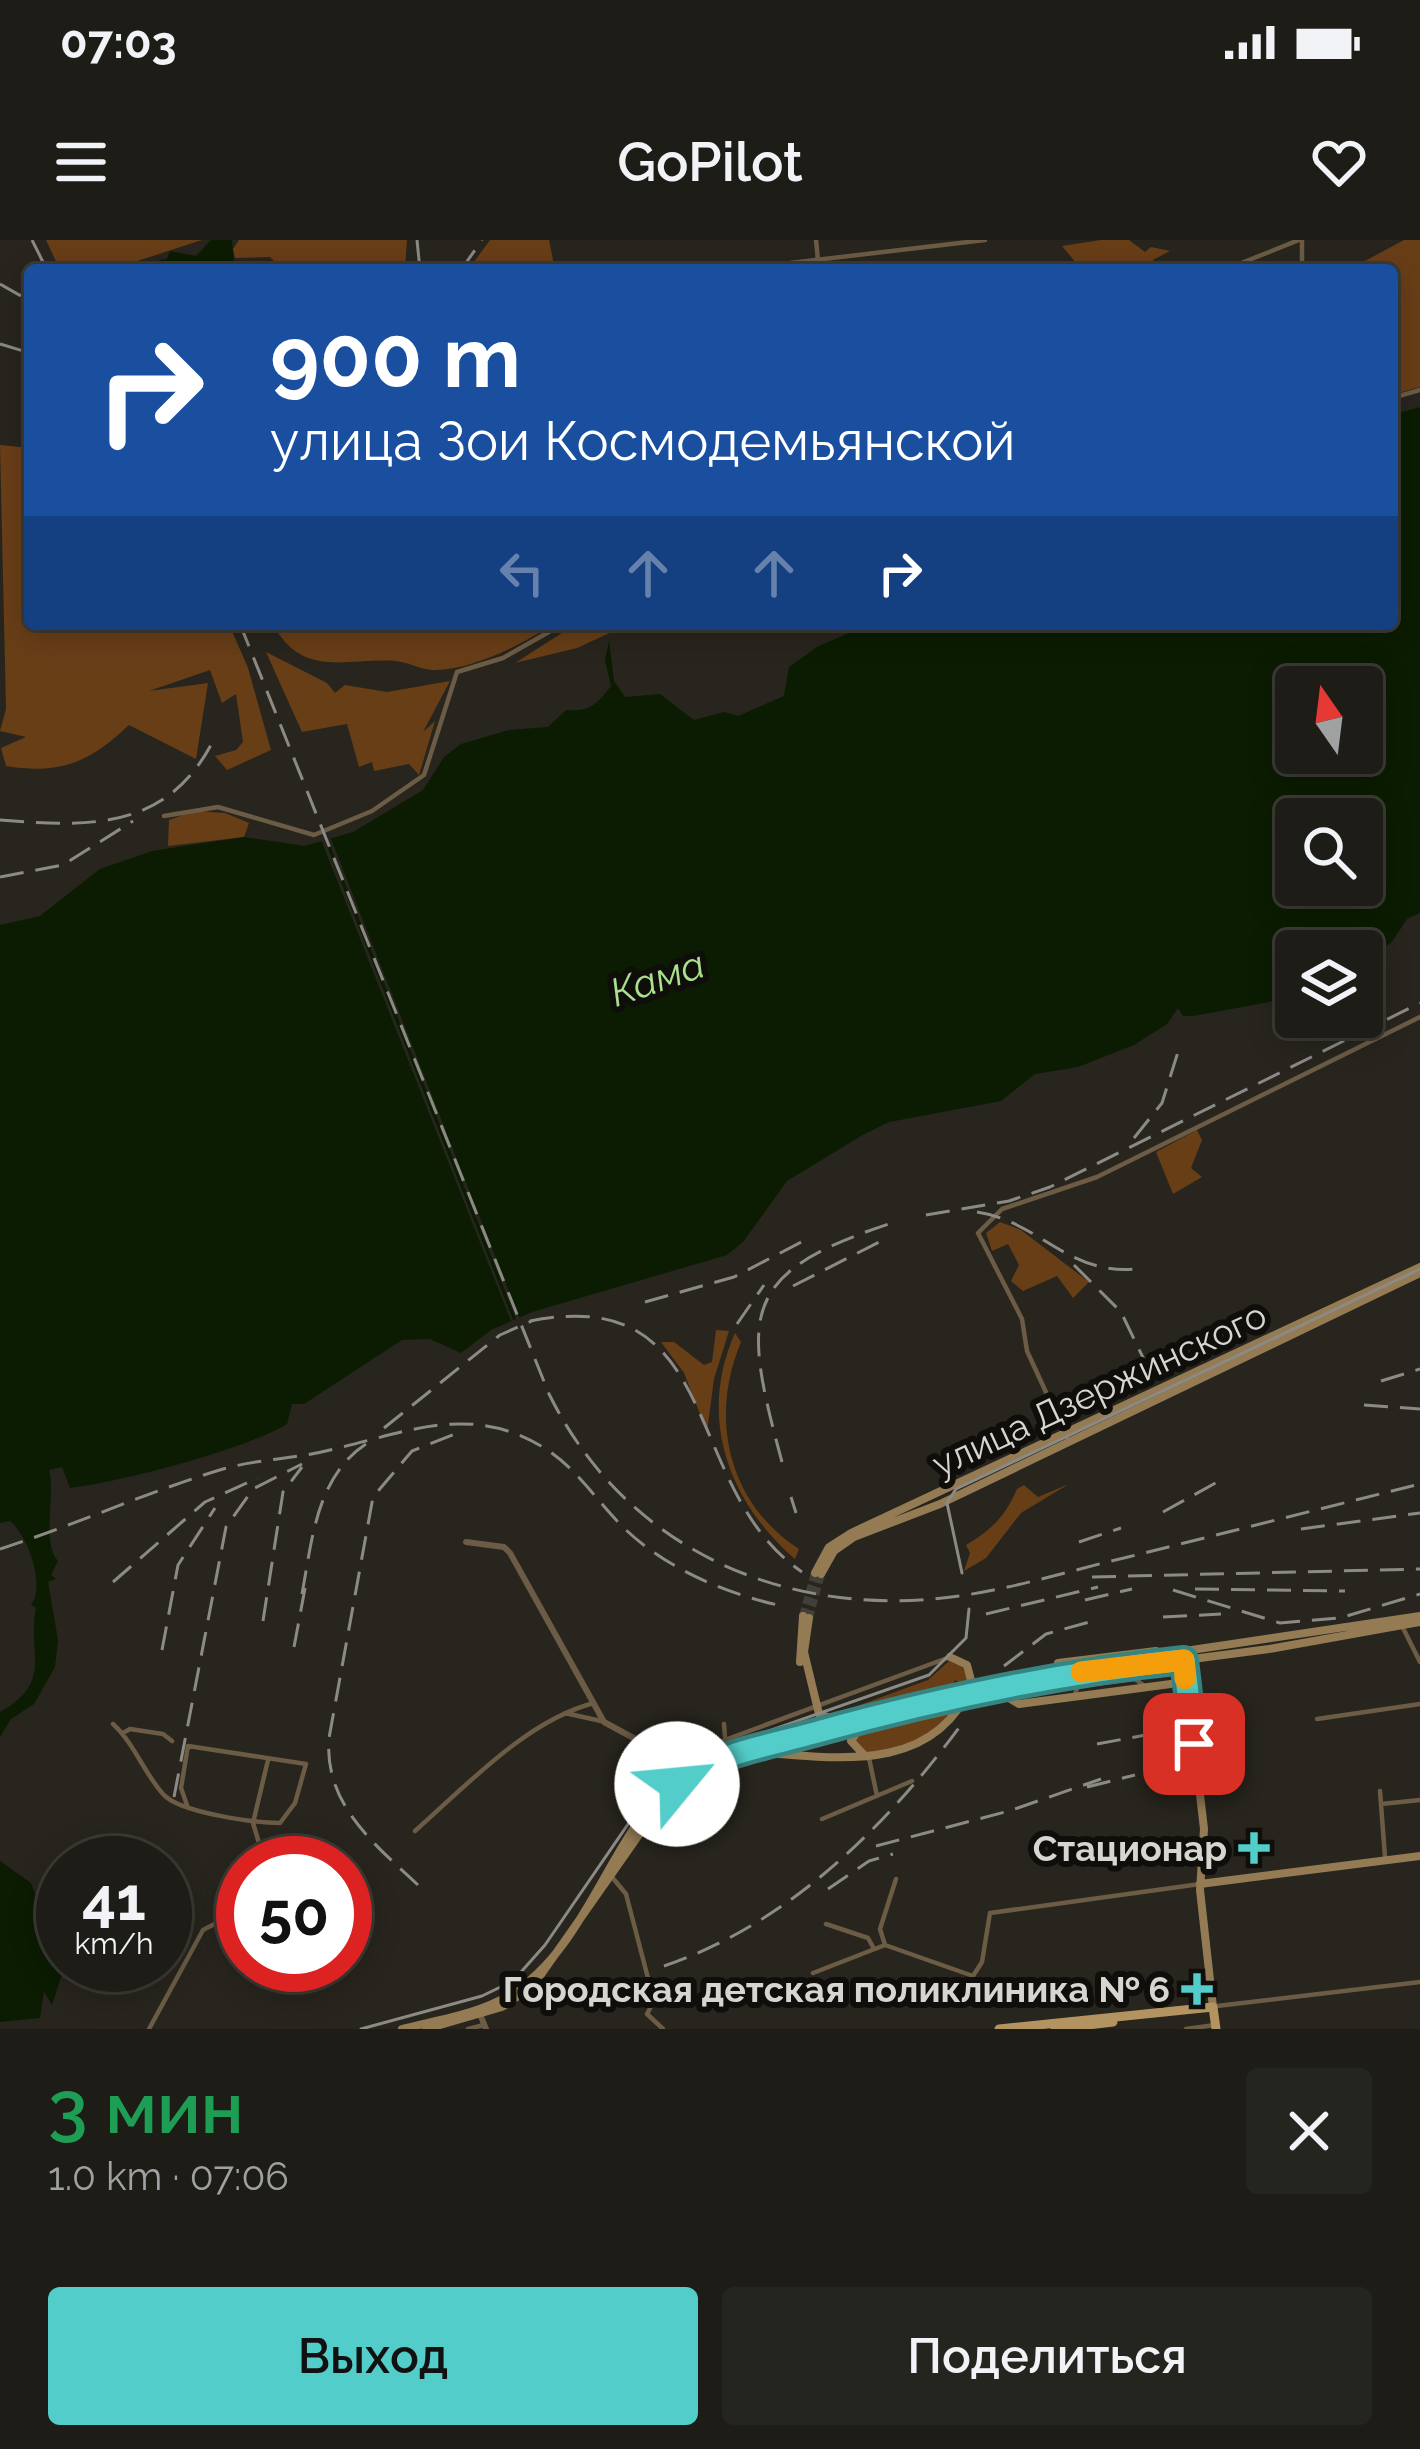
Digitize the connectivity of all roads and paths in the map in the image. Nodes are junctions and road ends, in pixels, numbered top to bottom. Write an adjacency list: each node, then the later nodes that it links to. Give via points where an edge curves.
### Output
1 (816, 240): 4 (street)
2 (986, 240): 4 (street)
3 (1301, 240): 7 (street)
4 (818, 259): 5 (street); 6 (street)
5 (778, 264)
6 (818, 264)
7 (1239, 264)
8 (552, 630): 9 (street, via 457,672 424,775 372,811 314,835 218,807)
9 (164, 816)
10 (1420, 1017): 12 (street, via 1097,1178 1002,1209 978,1233 1022,1318 1027,1351)
11 (1420, 1270): 12 (main road, улица Дзержинского)
12 (1067, 1438): 14 (main road, улица Дзержинского, via 844,1536 824,1553)
13 (466, 1542): 25 (street, via 511,1553)
14 (818, 1574)
15 (806, 1617): 26 (main road, via 798,1647)
16 (1420, 1619): 17 (main road); 19 (main road)
17 (1402, 1626): 19 (main road); 21 (street)
18 (1171, 1653): 19 (main road); 22 (main road); 23 (main road, via 1051,1664 1014,1672 1002,1684 1006,1699 1019,1704)
19 (1185, 1656): 22 (main road); 23 (main road)
20 (950, 1657): 26 (street); 40 (main road, via 972,1678 956,1714 928,1738)
21 (1420, 1661)
22 (1009, 1680): 24 (main road, bridge)
23 (1186, 1682): 57 (main road, via 1204,1829)
24 (946, 1695): 30 (main road); 39 (main road); 40 (main road, via 856,1728 853,1748)
25 (594, 1703): 28 (street); 31 (street)
26 (815, 1704): 30 (main road, via 823,1717); 34 (main road); 37 (street)
27 (1420, 1704): 29 (street)
28 (565, 1713): 31 (street); 51 (street)
29 (1317, 1719)
30 (840, 1720): 34 (main road)
31 (604, 1722): 42 (street)
32 (113, 1724): 35 (street)
33 (724, 1724): 37 (street)
34 (807, 1729): 38 (main road)
35 (123, 1733): 36 (street, via 161,1733); 48 (street, via 163,1794)
36 (172, 1741)
37 (722, 1742): 38 (street)
38 (726, 1752): 42 (main road)
39 (747, 1752): 40 (main road); 42 (main road)
40 (874, 1758): 45 (street)
41 (268, 1760): 48 (street, via 188,1746 181,1788); 50 (street); 50 (street, via 306,1764 295,1803 279,1823)
42 (685, 1774): 55 (main road); 65 (main road, via 657,1798 538,1971)
43 (912, 1781): 45 (street)
44 (1380, 1791): 47 (street)
45 (878, 1796): 49 (street)
46 (1420, 1800): 47 (street)
47 (1382, 1804): 54 (street)
48 (188, 1808): 50 (street)
49 (822, 1819)
50 (253, 1823): 52 (street)
51 (416, 1831)
52 (257, 1836)
53 (1420, 1856): 54 (main road)
54 (1385, 1860): 57 (main road)
55 (612, 1877): 65 (main road, via 541,1978); 71 (street, via 626,1894 654,2001 647,2014)
56 (896, 1879): 60 (street, via 881,1927)
57 (1200, 1884): 60 (street, via 990,1913 973,1976); 64 (main road)
58 (216, 1923): 67 (street, via 202,1930)
59 (826, 1924): 61 (street, via 868,1938)
60 (885, 1945): 61 (street)
61 (874, 1949): 62 (street)
62 (813, 1973)
63 (1420, 1982): 64 (street)
64 (1213, 2007): 66 (main road); 72 (main road); 73 (main road)
65 (481, 2019): 68 (main road); 69 (main road); 70 (street)
66 (1215, 2027): 74 (street)
67 (148, 2029)
68 (402, 2029)
69 (426, 2029)
70 (468, 2029)
71 (663, 2029)
72 (999, 2029)
73 (1054, 2029)
74 (1186, 2029)

